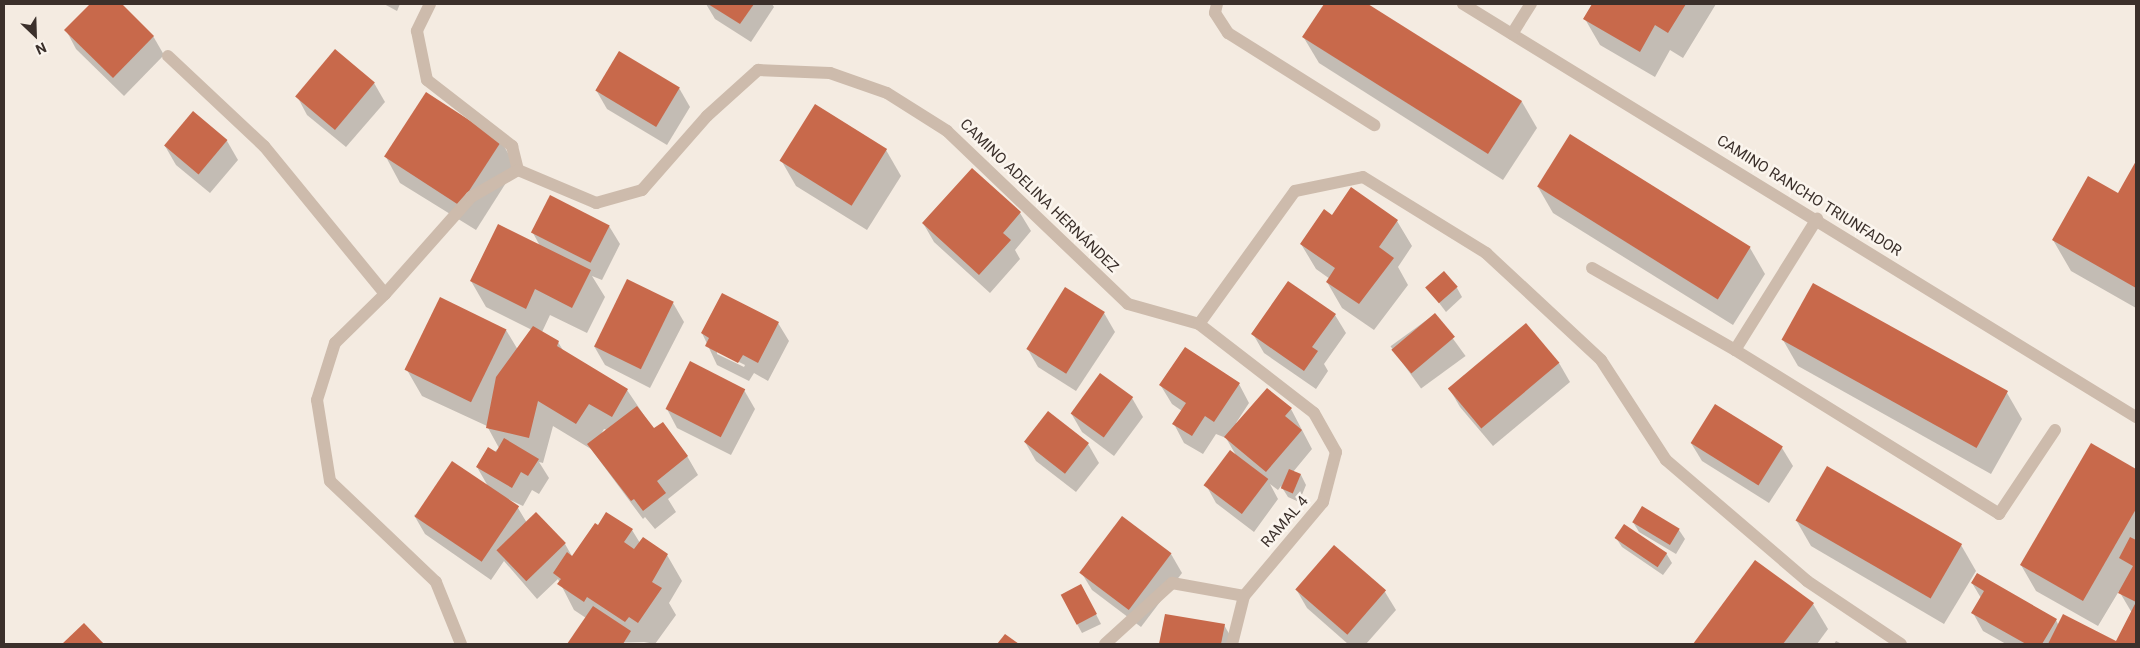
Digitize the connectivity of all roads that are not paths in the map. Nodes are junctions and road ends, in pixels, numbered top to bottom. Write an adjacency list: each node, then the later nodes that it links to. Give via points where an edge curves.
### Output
1 (430, 4): 8 (street, via 417,31 428,80 512,146)
2 (1217, 4): 7 (street, via 1215,13 1228,33)
3 (1463, 4): 5 (street, CAMINO RANCHO TRIUNFADOR)
4 (1531, 4): 5 (street)
5 (1512, 34): 9 (street, CAMINO RANCHO TRIUNFADOR)
6 (168, 56): 11 (street, via 264,146)
7 (1374, 125)
8 (518, 170): 11 (street, via 470,197); 12 (street, CAMINO ADELINA HERNÁNDEZ, via 596,203 642,190 707,116 758,70 830,73 887,93 947,131 1128,304)
9 (1817, 219): 13 (street); 14 (street, CAMINO RANCHO TRIUNFADOR)
10 (1592, 268): 13 (street)
11 (385, 294): 17 (street, via 335,343 317,400 330,481 436,582)
12 (1198, 324): 16 (street, RAMAL 4, via 1314,413 1336,452 1323,502); 20 (street, via 1295,191 1363,177 1486,253 1601,360 1666,460 1807,581)
13 (1735, 350): 15 (street, via 1999,514)
14 (2136, 417)
15 (2055, 430)
16 (1244, 596): 18 (street, via 1172,583); 19 (street, RAMAL 4)
17 (461, 644)
18 (1105, 644)
19 (1232, 644)
20 (1901, 644)

